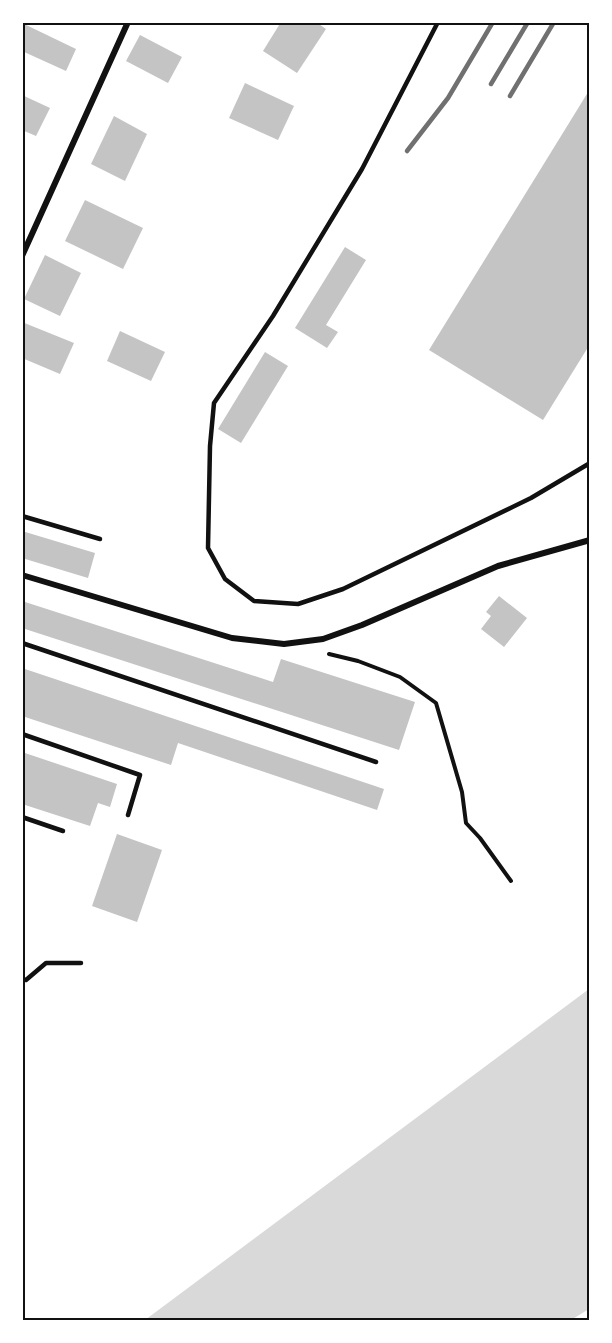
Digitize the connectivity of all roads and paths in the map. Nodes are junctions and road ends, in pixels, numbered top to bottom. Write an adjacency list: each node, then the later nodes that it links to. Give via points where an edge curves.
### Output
1 (128, 22): 3 (street)
2 (438, 22): 4 (lane, via 362,169 273,316 214,403 208,548 225,579 254,601 298,604 343,589 406,559 531,498)
3 (22, 256)
4 (590, 463)
5 (22, 516): 6 (lane)
6 (100, 539)
7 (590, 540): 8 (street, via 498,566 323,639 284,644 232,638)
8 (22, 575)
9 (22, 643): 12 (lane)
10 (326, 654): 16 (path, via 400,677 436,704 462,792 466,823)
11 (22, 734): 13 (lane, via 140,775)
12 (376, 762)
13 (128, 815)
14 (22, 817): 15 (lane)
15 (63, 831)
16 (511, 881)
17 (81, 963): 18 (lane, via 46,963 26,980)
18 (22, 979)

